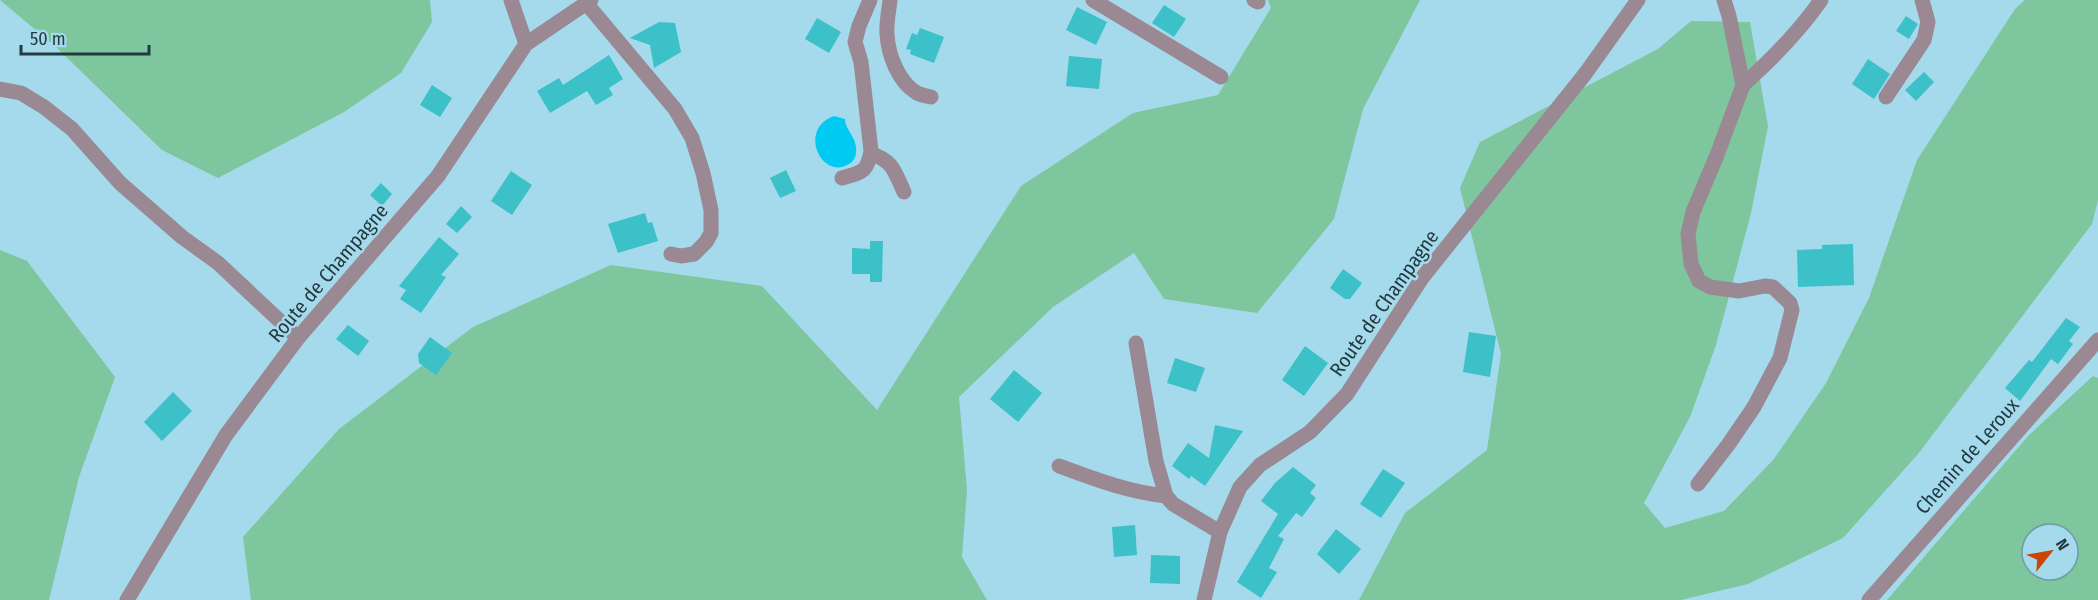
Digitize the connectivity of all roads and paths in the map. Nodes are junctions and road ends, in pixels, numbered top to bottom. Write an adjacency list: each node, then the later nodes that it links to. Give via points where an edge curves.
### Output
1 (511, 0): 10 (street)
2 (870, 0): 16 (street, via 855,42 861,62)
3 (890, 0): 14 (street, via 886,32 899,73 909,87)
4 (1093, 0): 11 (street)
5 (1638, 0): 26 (street, Route de Champagne, via 1585,74 1422,278 1347,394 1310,432 1260,465 1240,487)
6 (1724, 0): 12 (street)
7 (1821, 0): 12 (street, via 1777,54)
8 (1922, 0): 15 (street, via 1928,22 1924,40)
9 (588, 2): 10 (street, Route de Champagne); 19 (street, via 675,109 703,173 711,210 711,233 694,254)
10 (526, 44): 20 (street, Route de Champagne, via 438,176)
11 (1221, 77)
12 (1743, 85): 24 (street, via 1693,212 1688,234 1691,264 1699,281 1710,287 1740,291 1773,287 1792,310 1780,358 1754,407)
13 (0, 89): 20 (street, via 21,93 72,129 120,183 218,263)
14 (931, 97)
15 (1886, 97)
16 (871, 153): 17 (street, via 862,172); 18 (street, via 890,163)
17 (842, 177)
18 (904, 192)
19 (671, 254)
20 (298, 338): 27 (street, Route de Champagne, via 226,435)
21 (2098, 340): 29 (street, Chemin de Leroux)
22 (1136, 343): 25 (street, via 1156,461)
23 (1059, 466): 25 (street, via 1113,486)
24 (1698, 484)
25 (1166, 496): 26 (street)
26 (1220, 532): 28 (street, Route de Champagne)
27 (127, 600)
28 (1204, 600)
29 (1869, 600)

